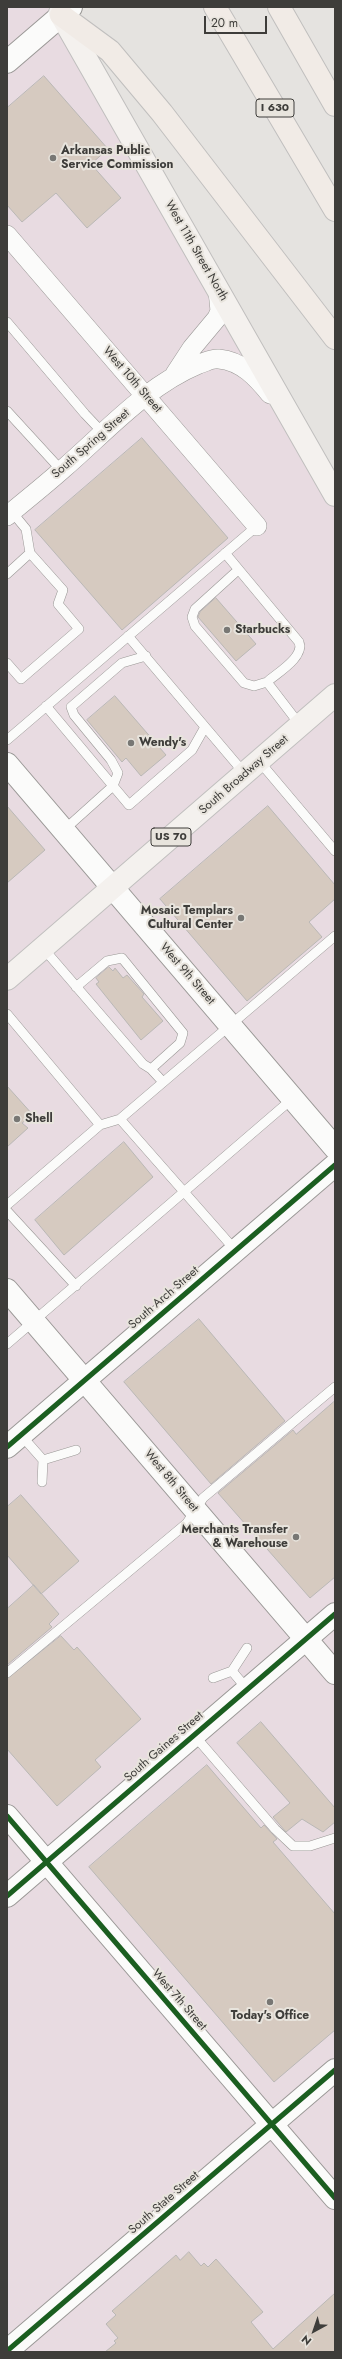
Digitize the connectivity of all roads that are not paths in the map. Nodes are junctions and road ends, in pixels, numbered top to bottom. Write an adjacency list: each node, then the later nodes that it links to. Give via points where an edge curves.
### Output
1 (215, 7): 6 (highway, I 630)
2 (279, 7): 5 (highway)
3 (63, 10): 4 (street); 8 (main road, West 11th Street North); 10 (highway, via 110,51 162,113)
4 (7, 62)
5 (335, 105)
6 (335, 210)
7 (7, 235): 12 (street, West 10th Street)
8 (218, 290): 11 (street, South Spring Street, via 220,310 217,318); 14 (main road, West 11th Street North)
9 (7, 322): 15 (lane)
10 (335, 338)
11 (175, 374): 12 (street, South Spring Street); 14 (street, South Spring Street, via 213,359 238,365 253,374)
12 (146, 396): 15 (street, South Spring Street); 19 (street, West 10th Street)
13 (7, 411): 16 (lane)
14 (290, 415): 17 (main road, West 11th Street North)
15 (103, 433): 16 (street, South Spring Street)
16 (62, 471): 18 (street, South Spring Street)
17 (335, 495)
18 (9, 514): 20 (lane, via 26,529)
19 (257, 526): 21 (lane)
20 (30, 553): 23 (lane); 26 (lane, via 63,590 58,604 79,629 21,679)
21 (225, 553): 22 (lane); 24 (lane)
22 (238, 570): 27 (lane, via 300,646 299,654); 27 (lane, via 195,609 192,617 196,626 244,683 254,686)
23 (7, 574)
24 (128, 636): 25 (lane); 29 (lane)
25 (146, 656): 31 (lane); 35 (lane, via 122,663 71,707 74,715 111,760 118,773)
26 (7, 663)
27 (267, 682): 30 (lane)
28 (335, 696): 30 (main road, South Broadway Street / US 70)
29 (46, 706): 32 (lane); 35 (lane)
30 (300, 725): 34 (main road, South Broadway Street / US 70)
31 (206, 727): 34 (lane); 35 (lane, via 192,750 129,805)
32 (7, 740)
33 (7, 764): 36 (street, West 9th Street)
34 (252, 767): 37 (lane); 38 (main road, South Broadway Street / US 70)
35 (113, 786): 36 (lane)
36 (64, 830): 38 (street, West 9th Street)
37 (335, 851)
38 (113, 887): 40 (main road, South Broadway Street / US 70); 44 (street, West 9th Street)
39 (335, 936): 44 (lane)
40 (43, 948): 41 (main road, South Broadway Street / US 70); 42 (lane)
41 (7, 979)
42 (76, 987): 45 (lane, via 143,1064); 45 (lane, via 107,961 122,958 183,1033 180,1043)
43 (7, 1014): 49 (lane)
44 (230, 1024): 46 (lane); 47 (street, West 9th Street)
45 (152, 1069): 46 (lane)
46 (163, 1082): 48 (lane)
47 (293, 1098): 50 (street, West 9th Street); 52 (lane)
48 (120, 1119): 49 (lane); 52 (lane)
49 (100, 1125): 53 (lane)
50 (335, 1148)
51 (335, 1165): 55 (street, South Arch Street)
52 (184, 1192): 55 (lane); 56 (lane)
53 (7, 1205)
54 (7, 1211): 56 (lane)
55 (236, 1251): 60 (street, South Arch Street)
56 (76, 1286): 58 (lane)
57 (7, 1290): 58 (street, West 8th Street)
58 (34, 1322): 59 (lane); 60 (street, West 8th Street)
59 (7, 1344)
60 (84, 1380): 62 (street, South Arch Street); 66 (street, West 8th Street)
61 (335, 1387): 66 (lane, via 204,1498)
62 (11, 1442): 64 (lane)
63 (76, 1450): 64 (lane)
64 (43, 1460): 65 (lane)
65 (42, 1482)
66 (196, 1510): 68 (street, West 8th Street); 71 (lane, via 187,1523)
67 (335, 1614): 68 (street, South Gaines Street)
68 (306, 1639): 72 (street, West 8th Street); 74 (street, South Gaines Street)
69 (247, 1648): 70 (lane)
70 (232, 1671): 73 (lane); 74 (lane)
71 (7, 1673)
72 (335, 1673)
73 (213, 1678)
74 (247, 1689): 75 (street, South Gaines Street)
75 (194, 1735): 77 (lane, via 275,1829 293,1846 310,1846); 78 (street, South Gaines Street)
76 (7, 1816): 78 (street, West 7th Street)
77 (335, 1838)
78 (47, 1862): 79 (street, South Gaines Street); 81 (street, West 7th Street)
79 (7, 1896)
80 (335, 2070): 81 (street, South State Street)
81 (272, 2124): 82 (street, West 7th Street); 83 (street, South State Street)
82 (335, 2198)
83 (11, 2347)

